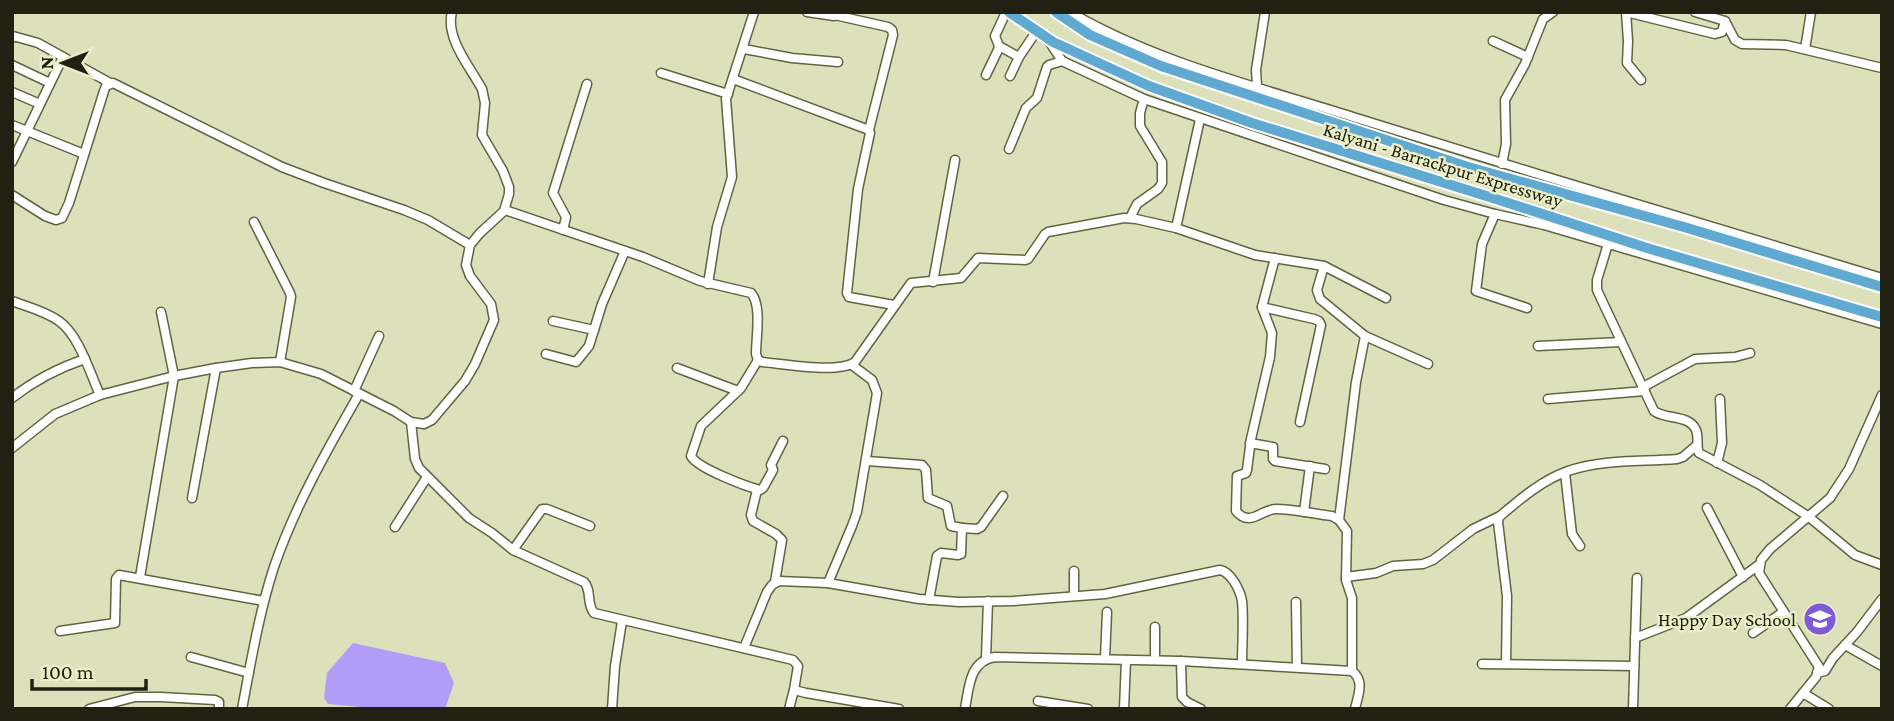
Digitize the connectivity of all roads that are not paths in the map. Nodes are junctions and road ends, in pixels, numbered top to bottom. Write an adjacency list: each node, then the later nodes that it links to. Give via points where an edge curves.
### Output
1 (452, 12): 52 (street, via 453,37 485,97 482,135 507,181)
2 (754, 12): 20 (street)
3 (807, 12): 11 (street)
4 (1007, 12): 15 (highway, Kalyani - Barrackpur Expressway); 19 (street, via 995,36)
5 (1056, 12): 66 (highway, Kalyani - Barrackpur Expressway, via 1090,35 1161,66 1468,167)
6 (1070, 12): 37 (street, via 1134,45)
7 (1265, 12): 37 (street)
8 (1626, 12): 14 (street, via 1716,34 1722,32); 33 (street, via 1627,63)
9 (1695, 12): 13 (street)
10 (1811, 12): 21 (street)
11 (842, 14): 44 (street, via 888,27 893,33)
12 (1545, 14): 24 (street)
13 (1708, 14): 14 (street)
14 (1726, 21): 21 (street, via 1738,43)
15 (1036, 32): 17 (highway, Kalyani - Barrackpur Expressway); 23 (street)
16 (12, 38): 22 (street, via 38,43)
17 (1047, 39): 25 (street); 73 (highway, Kalyani - Barrackpur Expressway, via 1149,86 1252,124)
18 (1493, 41): 24 (street)
19 (999, 46): 23 (street); 30 (street)
20 (744, 49): 26 (street); 32 (street)
21 (1805, 49): 28 (street)
22 (63, 57): 34 (street); 35 (street)
23 (1020, 57): 31 (street)
24 (1528, 57): 50 (street, via 1505,100)
25 (1062, 61): 40 (street); 46 (street, via 1048,65 1037,98 1026,108)
26 (838, 62)
27 (12, 65): 34 (street)
28 (1882, 68)
29 (661, 73): 39 (street)
30 (986, 75)
31 (1010, 76)
32 (733, 79): 39 (street); 44 (street)
33 (1641, 80)
34 (50, 83): 41 (street)
35 (110, 83): 47 (street); 59 (street, via 282,167 404,210)
36 (587, 84): 57 (street, via 554,193 566,217)
37 (1256, 86): 50 (street)
38 (12, 92): 41 (street)
39 (728, 94): 65 (street, via 732,177 717,227)
40 (1144, 99): 42 (street); 54 (street, via 1140,126 1162,162 1162,183 1137,204)
41 (40, 104): 45 (street)
42 (1200, 119): 53 (street); 56 (street)
43 (12, 125): 45 (street)
44 (869, 130): 69 (street, via 846,293)
45 (27, 131): 47 (street); 49 (street)
46 (1009, 149)
47 (84, 154): 51 (street, via 69,203 58,220)
48 (955, 160): 64 (street)
49 (12, 162)
50 (1503, 164): 63 (street)
51 (12, 195)
52 (505, 210): 57 (street); 59 (street)
53 (1495, 214): 58 (street); 71 (street, via 1482,244 1476,291)
54 (1130, 218): 56 (street); 64 (street, via 1048,232 1028,259 978,258 961,278)
55 (254, 222): 85 (street, via 290,293)
56 (1176, 228): 61 (street, via 1245,253)
57 (563, 230): 60 (street)
58 (1608, 244): 75 (street); 79 (street, via 1598,290)
59 (470, 245): 99 (street, via 467,269 493,309 492,327 471,371 447,404 429,422)
60 (625, 251): 65 (street); 76 (street)
61 (1275, 258): 62 (street); 70 (street)
62 (1324, 266): 67 (street); 78 (street, via 1317,290 1320,299)
63 (1882, 278)
64 (933, 282): 69 (street, via 911,283)
65 (708, 284): 84 (street, via 754,296)
66 (1882, 287)
67 (1386, 298)
68 (12, 301): 83 (street, via 62,323)
69 (894, 305): 87 (street)
70 (1262, 307): 100 (street, via 1314,318 1321,325); 102 (street, via 1272,337)
71 (1527, 307)
72 (162, 312): 90 (street)
73 (1882, 317)
74 (553, 321): 76 (street)
75 (1882, 324)
76 (594, 330): 82 (street, via 588,349 576,362)
77 (379, 336): 93 (street)
78 (1365, 336): 86 (street); 118 (street)
79 (1621, 342): 80 (street); 91 (street)
80 (1538, 346)
81 (1750, 353): 91 (street, via 1695,359)
82 (546, 355)
83 (85, 359): 94 (street); 96 (street, via 47,375)
84 (758, 360): 87 (street, via 817,368); 92 (street)
85 (280, 362): 88 (street); 93 (street, via 321,374)
86 (1428, 364)
87 (852, 365): 105 (street, via 872,380 877,393)
88 (216, 368): 90 (street); 113 (street)
89 (677, 368): 92 (street)
90 (174, 376): 94 (street); 127 (street)
91 (1644, 389): 97 (street); 103 (street, via 1656,413 1690,423 1697,432)
92 (738, 391): 111 (street, via 701,426 691,456 694,462)
93 (357, 393): 99 (street); 136 (street, via 306,492 274,565)
94 (100, 394): 104 (street, via 55,414)
95 (1882, 394): 117 (street, via 1849,469 1830,498)
96 (12, 398)
97 (1548, 399)
98 (1720, 399): 106 (street, via 1722,443)
99 (411, 422): 110 (street, via 415,458)
100 (1300, 422)
101 (783, 441): 111 (street, via 771,465 773,470 762,490)
102 (1250, 443): 107 (street, via 1273,447 1275,461); 115 (street, via 1247,471 1236,478 1237,513 1255,518 1275,509)
103 (1697, 445): 106 (street, via 1697,452); 109 (street, via 1677,459 1621,461)
104 (12, 447)
105 (867, 461): 121 (street, via 922,465 928,498 947,506 951,526); 132 (street, via 855,520)
106 (1717, 463): 117 (street)
107 (1310, 466): 108 (street); 115 (street)
108 (1325, 470)
109 (1564, 472): 116 (street); 122 (street, via 1572,534)
110 (427, 477): 120 (street); 123 (street)
111 (757, 490): 131 (street, via 753,521 782,540)
112 (1003, 496): 121 (street, via 981,527)
113 (192, 498)
114 (1707, 508): 129 (street)
115 (1304, 512): 118 (street)
116 (1500, 516): 128 (street, via 1423,564); 156 (street, via 1497,522 1507,596)
117 (1809, 517): 124 (street, via 1770,549); 125 (street, via 1855,555)
118 (1339, 520): 128 (street, via 1347,535)
119 (590, 526): 123 (street, via 542,509)
120 (395, 527)
121 (962, 528): 135 (street, via 961,554 937,556)
122 (1580, 546)
123 (513, 550): 141 (street, via 584,582 591,612)
124 (1760, 564): 129 (street); 140 (street, via 1759,573)
125 (1882, 565)
126 (1074, 571): 133 (street)
127 (140, 577): 136 (street); 143 (street, via 117,576 115,623)
128 (1346, 577): 160 (street, via 1352,598)
129 (1744, 577): 145 (street, via 1686,618)
130 (1637, 578): 145 (street)
131 (775, 582): 132 (street); 147 (street, via 763,599)
132 (828, 583): 135 (street)
133 (1074, 596): 137 (street); 154 (street, via 1224,571 1242,600)
134 (1882, 599): 146 (street)
135 (929, 600): 137 (street)
136 (264, 601): 161 (street)
137 (988, 601): 149 (street)
138 (1296, 602): 159 (street)
139 (1107, 612): 150 (street)
140 (1783, 612): 144 (street); 162 (street, via 1819,667)
141 (622, 621): 147 (street); 170 (street)
142 (1155, 627): 152 (street)
143 (60, 631)
144 (1754, 633)
145 (1635, 638): 157 (street)
146 (1845, 645): 158 (street); 162 (street, via 1825,671)
147 (744, 648): 163 (street, via 793,660 798,666)
148 (191, 657): 161 (street)
149 (986, 658): 150 (street); 173 (street, via 974,670)
150 (1105, 660): 151 (street)
151 (1126, 660): 152 (street); 175 (street)
152 (1155, 660): 153 (street)
153 (1181, 661): 154 (street); 165 (street)
154 (1242, 664): 159 (street)
155 (1482, 664): 156 (street)
156 (1506, 664): 157 (street)
157 (1634, 666): 179 (street)
158 (1882, 666)
159 (1297, 667): 160 (street)
160 (1352, 671): 178 (street, via 1360,681)
161 (249, 673): 169 (street)
162 (1817, 673): 164 (street)
163 (794, 690): 171 (street); 172 (street)
164 (1803, 693): 180 (street); 181 (street)
165 (1184, 700): 176 (street); 177 (street)
166 (1038, 701): 174 (street)
167 (89, 709): 168 (street, via 148,696 215,700)
168 (219, 709)
169 (242, 709)
170 (612, 709)
171 (789, 709)
172 (899, 709)
173 (965, 709)
174 (1088, 709)
175 (1124, 709)
176 (1179, 709)
177 (1201, 709)
178 (1355, 709)
179 (1633, 709)
180 (1790, 709)
181 (1829, 709)

